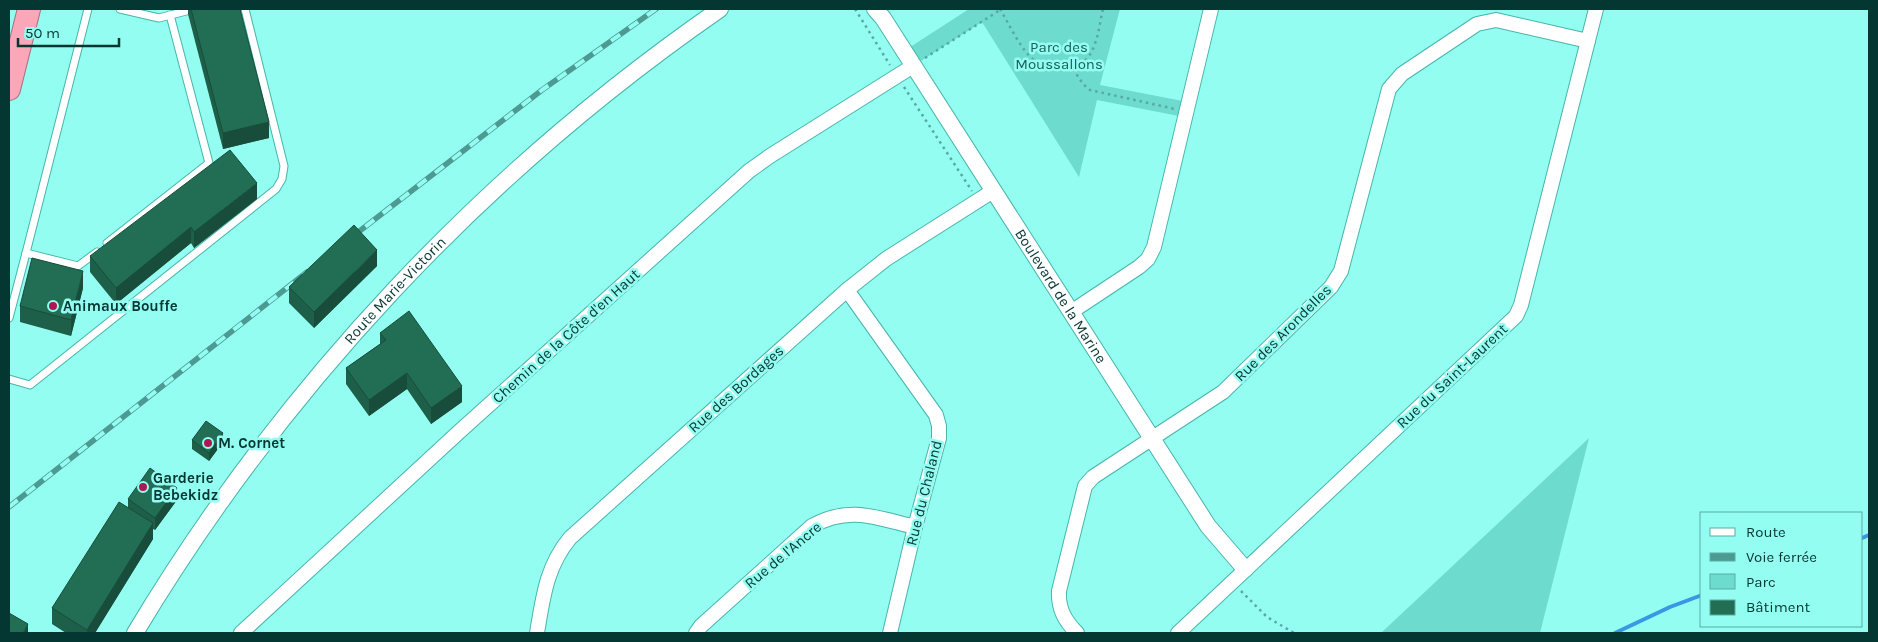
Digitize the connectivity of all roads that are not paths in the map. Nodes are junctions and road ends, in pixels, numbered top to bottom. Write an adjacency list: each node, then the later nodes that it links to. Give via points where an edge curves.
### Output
1 (29, 9): 13 (highway)
2 (88, 9): 15 (lane)
3 (120, 9): 10 (lane, via 159,18)
4 (194, 9): 10 (lane)
5 (245, 9): 19 (lane, via 284,166 276,189 30,384)
6 (720, 9): 23 (street, Route Marie-Victorin, via 632,73 531,155 467,214 392,291 326,366 239,476)
7 (1211, 9): 17 (street, via 1154,247 1140,267)
8 (1596, 9): 11 (street, Rue du Saint-Laurent)
9 (879, 12): 12 (street, Boulevard de la Marine)
10 (170, 16): 15 (lane, via 209,163 78,266)
11 (1588, 41): 20 (street, Rue des Arondelles, via 1496,20 1477,24 1402,74 1389,89 1341,271 1331,287 1223,392); 22 (street, Rue du Saint-Laurent, via 1524,296 1516,316)
12 (912, 66): 14 (street, Boulevard de la Marine); 24 (street, Chemin de la Côte d'en Haut, via 749,171 467,424)
13 (9, 90)
14 (993, 191): 16 (street, Rue des Bordages, via 886,259); 17 (street, Boulevard de la Marine)
15 (26, 253): 18 (lane)
16 (847, 290): 21 (street, Rue du Chaland, via 936,415 939,438); 25 (street, Rue des Bordages, via 570,538 552,564)
17 (1071, 312): 20 (street, Boulevard de la Marine)
18 (9, 318)
19 (9, 379)
20 (1152, 438): 22 (street, Boulevard de la Marine, via 1208,526); 28 (street, Rue des Arondelles, via 1093,476 1082,492 1059,591 1063,615)
21 (915, 528): 26 (street, Rue de l'Ancre, via 860,514 826,518 812,526); 27 (street, Rue du Chaland)
22 (1245, 569): 29 (street, Rue du Saint-Laurent)
23 (135, 633)
24 (241, 633)
25 (537, 633)
26 (696, 633)
27 (890, 633)
28 (1077, 633)
29 (1178, 633)

